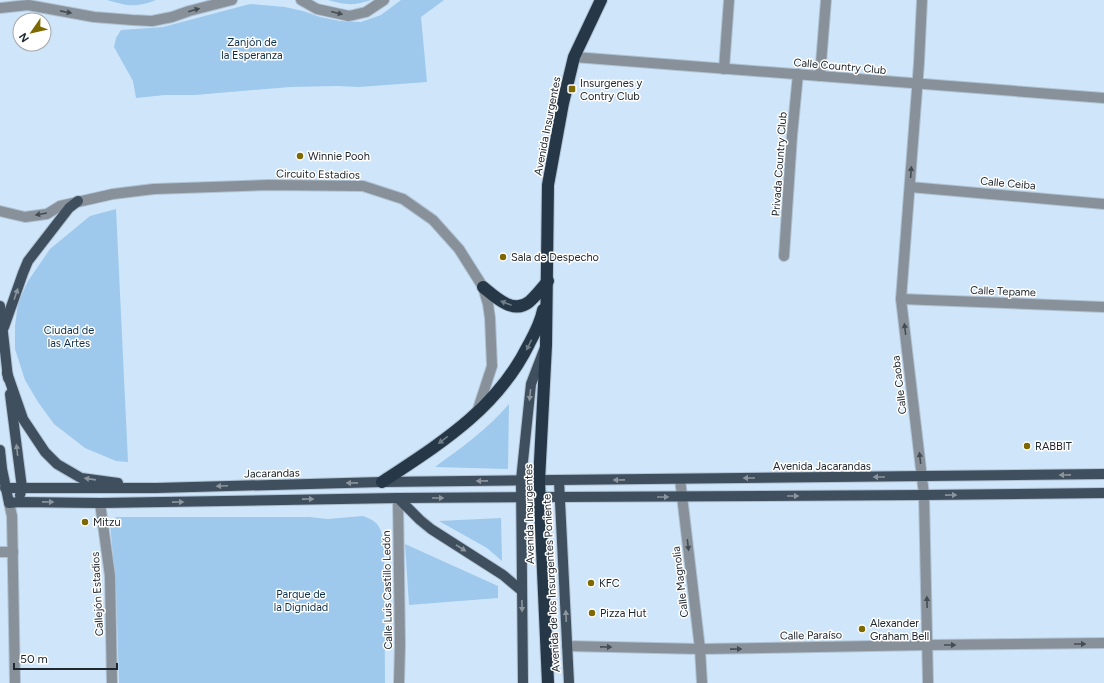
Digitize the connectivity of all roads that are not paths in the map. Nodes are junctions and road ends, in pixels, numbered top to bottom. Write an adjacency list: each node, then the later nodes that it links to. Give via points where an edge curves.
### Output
1 (232, 0): 8 (street, one-way to 1, via 28,5 94,17 152,20)
2 (300, 0): 3 (street, one-way to 3, via 317,8 349,16 366,12)
3 (384, 0)
4 (600, 0): 9 (highway)
5 (728, 0): 10 (street)
6 (826, 0): 12 (street)
7 (922, 0): 13 (street, Calle Caoba)
8 (0, 8)
9 (574, 57): 10 (street, Calle Country Club); 20 (highway, Avenida Insurgentes, via 548,185)
10 (724, 69): 11 (street, Calle Country Club)
11 (798, 74): 12 (street, Calle Country Club); 19 (street, Privada Country Club)
12 (820, 76): 13 (street, Calle Country Club)
13 (917, 84): 14 (street, Calle Country Club); 15 (street, Calle Caoba, one-way to 13)
14 (1104, 98)
15 (910, 187): 17 (street, Calle Ceiba); 22 (street, Calle Caoba)
16 (78, 201): 18 (street, Circuito Estadios, one-way to 18, via 60,206 47,214 25,217); 21 (street, Circuito Estadios, via 154,190 268,185 363,186 403,199 433,220 459,249); 25 (main road, one-way to 16, via 28,261 69,208)
17 (1104, 204)
18 (0, 211)
19 (784, 256)
20 (548, 281): 21 (highway, one-way to 21, via 528,303 517,306 504,303); 26 (highway, Avenida Insurgentes); 28 (highway, one-way to 28, via 543,312 526,351 512,374)
21 (483, 287): 28 (street, Circuito Estadios, via 490,318 492,366)
22 (901, 299): 24 (street, Calle Tepame); 31 (street, Calle Caoba, one-way to 22)
23 (0, 306): 25 (main road)
24 (1104, 307)
25 (2, 330): 27 (main road)
26 (546, 345): 33 (main road, Avenida Insurgentes, one-way to 33, via 531,384); 34 (highway, Avenida Insurgentes)
27 (7, 372): 38 (main road, one-way to 27); 39 (main road, one-way to 27, via 81,478 57,464 45,452 23,418)
28 (477, 414): 36 (highway, one-way to 36)
29 (0, 450): 37 (main road)
30 (1104, 474): 31 (main road, Avenida Jacarandas, one-way to 31)
31 (923, 477): 32 (main road, Avenida Jacarandas, one-way to 32); 41 (street, Calle Caoba)
32 (680, 479): 35 (main road, Avenida Jacarandas, one-way to 35); 43 (street, Calle Magnolia)
33 (521, 480): 34 (main road, Jacarandas); 36 (main road, Jacarandas, one-way to 36); 42 (main road, Avenida Insurgentes)
34 (539, 481): 35 (main road, Avenida Jacarandas); 45 (highway, Avenida Insurgentes)
35 (559, 481): 46 (main road, Avenida de los Insurgentes Poniente)
36 (382, 482): 39 (main road, Jacarandas, one-way to 39)
37 (5, 488): 38 (main road, Jacarandas); 47 (main road)
38 (22, 488): 39 (main road, Jacarandas); 47 (main road)
39 (156, 488)
40 (1104, 493): 41 (main road, one-way to 40)
41 (924, 495): 43 (main road, one-way to 41); 53 (street, Calle Caoba, one-way to 41)
42 (520, 497): 44 (main road, one-way to 42); 45 (main road); 51 (main road)
43 (682, 497): 46 (main road, one-way to 43); 55 (street, Calle Magnolia, one-way to 55)
44 (398, 498): 48 (main road, one-way to 44); 51 (main road, one-way to 51, via 431,529 503,575); 58 (street, Calle Luis Castillo Ledón)
45 (540, 498): 46 (main road); 60 (highway, Avenida Insurgentes)
46 (560, 498): 54 (main road, Avenida de los Insurgentes Poniente, one-way to 46)
47 (14, 502): 48 (main road, one-way to 48); 50 (street)
48 (100, 504): 57 (street, Callejón Estadios, via 110,576)
49 (0, 552): 50 (street)
50 (13, 552): 56 (street)
51 (522, 591): 59 (main road, one-way to 59)
52 (1104, 643): 53 (street, Calle Paraíso, one-way to 52)
53 (928, 645): 55 (street, Calle Paraíso, one-way to 53); 63 (street, Calle Caoba)
54 (568, 646): 55 (street, Calle Paraíso, one-way to 55); 61 (main road, Avenida de los Insurgentes Poniente)
55 (700, 649): 62 (street, Calle Magnolia)
56 (15, 683)
57 (112, 683)
58 (399, 683)
59 (523, 683)
60 (548, 683)
61 (569, 683)
62 (702, 683)
63 (928, 683)

